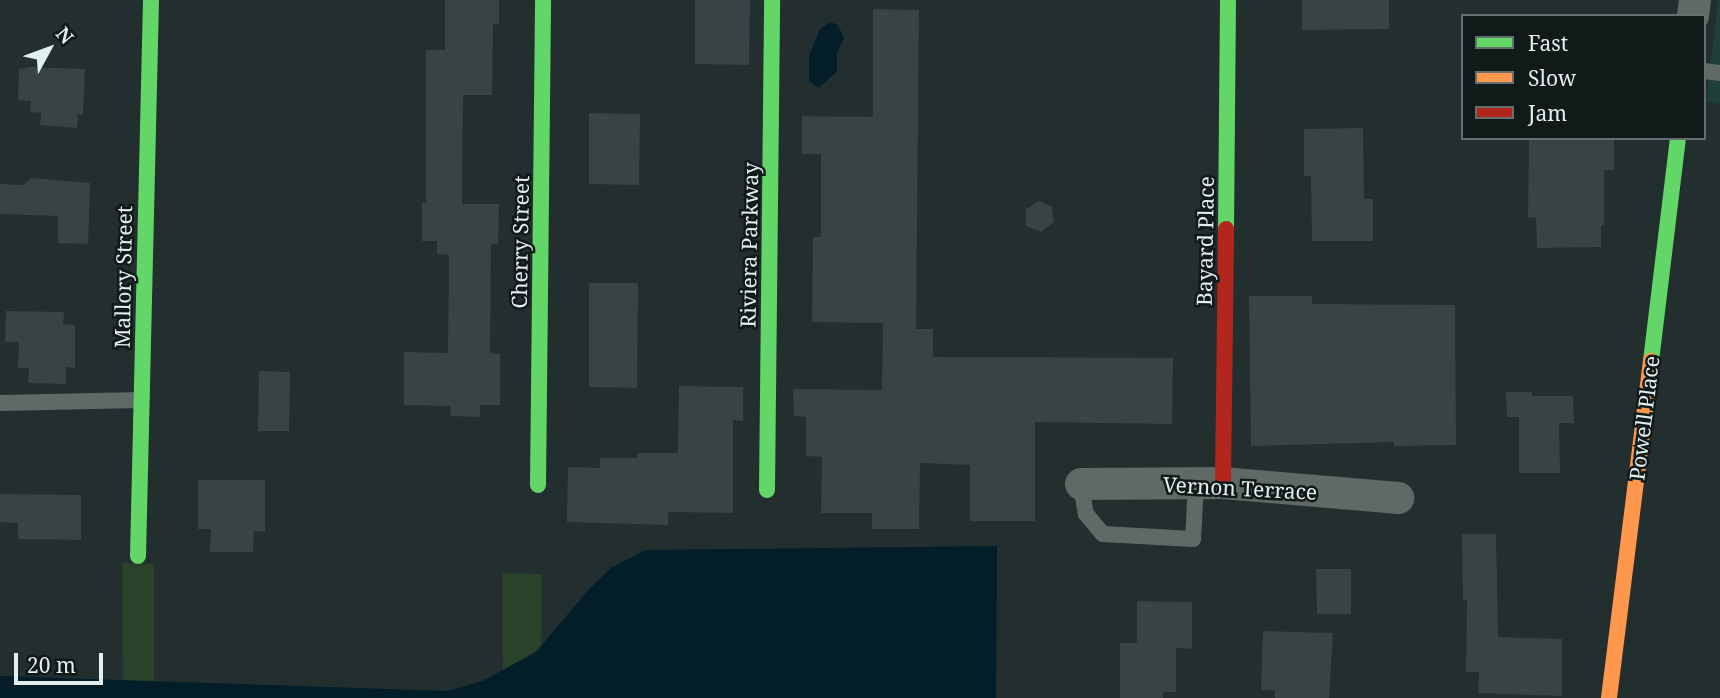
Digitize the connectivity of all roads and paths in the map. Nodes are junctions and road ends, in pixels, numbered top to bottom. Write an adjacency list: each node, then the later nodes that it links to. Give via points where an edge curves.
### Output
1 (151, 0): 6 (street, Mallory Street)
2 (543, 0): 10 (street, Cherry Street)
3 (772, 0): 11 (street, Riviera Parkway)
4 (1228, 0): 8 (street, Bayard Place)
5 (1678, 140): 14 (street, Powell Place)
6 (141, 400): 7 (lane); 13 (street, Mallory Street)
7 (0, 403)
8 (1209, 483): 9 (street, Vernon Terrace); 9 (lane, via 1193,539 1103,534 1086,514); 12 (street, Vernon Terrace)
9 (1082, 484)
10 (538, 485)
11 (767, 490)
12 (1398, 498)
13 (138, 556)
14 (1609, 698)

